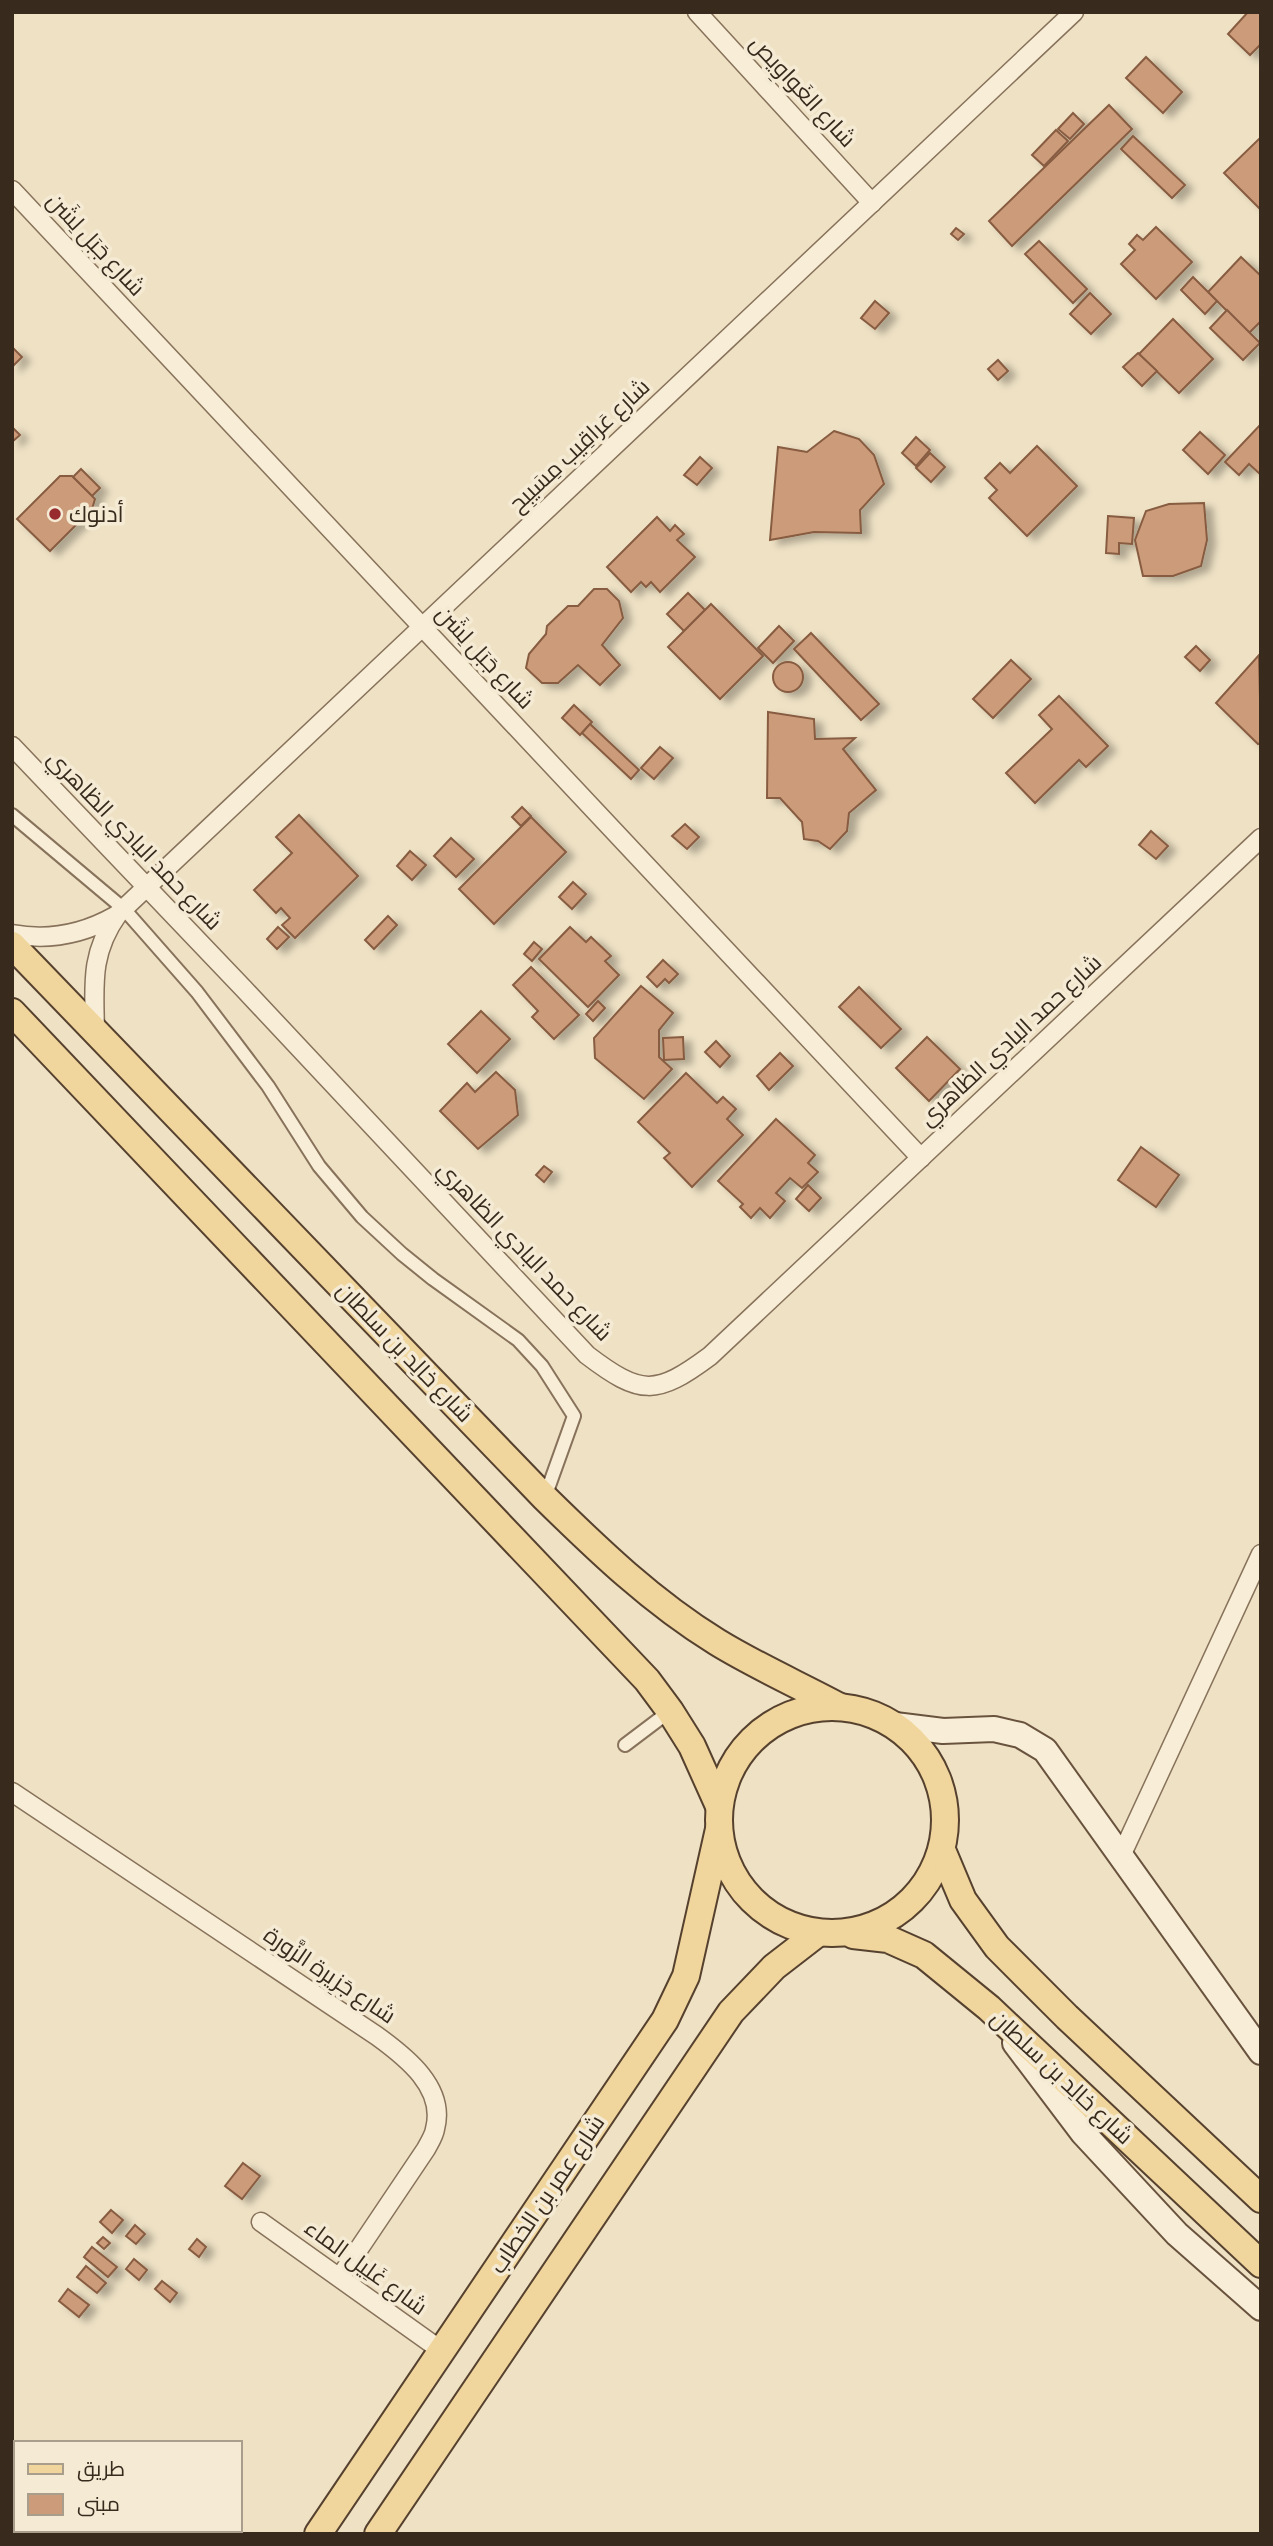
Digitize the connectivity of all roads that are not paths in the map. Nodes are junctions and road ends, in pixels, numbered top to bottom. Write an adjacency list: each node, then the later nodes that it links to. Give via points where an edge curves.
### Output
1 (697, 12): 4 (street, شارع الغَواوِيص)
2 (1074, 12): 4 (street, شارع عَراقِيب مِسَيبِح)
3 (12, 190): 5 (street, شارع جَبَل لِشَن)
4 (872, 203): 5 (street, شارع عَراقِيب مِسَيبِح)
5 (423, 627): 9 (street, شارع عَراقِيب مِسَيبِح); 15 (street, شارع جَبَل لِشَن)
6 (12, 746): 9 (street, شارع حمد البادي الظاهري)
7 (12, 815): 10 (street)
8 (1261, 838): 15 (street, شارع حمد البادي الظاهري)
9 (147, 888): 10 (street, شارع عَراقِيب مِسَيبِح); 15 (street, شارع حمد البادي الظاهري, via 587,1355 617,1378 663,1385 710,1356)
10 (121, 912): 11 (street, شارع عَراقِيب مِسَيبِح, via 69,934); 14 (street, شارع عَراقِيب مِسَيبِح, via 108,928 96,961); 16 (street, via 197,992 268,1086 318,1166 362,1217 433,1279 518,1340 542,1366 574,1416)
11 (12, 934)
12 (12, 945): 14 (main road, شارع خالِد بن سلطان)
13 (12, 1012): 19 (main road, via 647,1680)
14 (95, 1031): 16 (main road, شارع خالِد بن سلطان)
15 (922, 1158)
16 (545, 1497): 18 (main road, شارع خالِد بن سلطان, via 653,1598 717,1642)
17 (1261, 1554): 25 (street)
18 (840, 1707): 20 (main road, via 869,1712); 23 (main road, via 806,1709 774,1722 747,1744 728,1773)
19 (670, 1711): 21 (street); 23 (main road, via 692,1746)
20 (895, 1726): 24 (main road, via 916,1744 942,1794 946,1822); 25 (main road, via 943,1731 994,1729 1020,1735 1045,1750)
21 (625, 1745)
22 (12, 1792): 32 (street, شارع جَزِيرة الزَّورة, via 377,2036 406,2057 427,2083 437,2108 435,2129)
23 (719, 1817): 26 (main road, via 726,1859 740,1886 761,1909 788,1925); 34 (main road, شارع عمر بن الخطاب, via 685,1976 665,2020)
24 (942, 1850): 26 (main road, via 915,1898 893,1916 868,1928); 29 (main road, شارع خالِد بن سلطان, via 963,1900 997,1947)
25 (1121, 1856): 28 (main road)
26 (829, 1933): 27 (main road, شارع خالِد بن سلطان, via 905,1945); 36 (main road, via 774,1967 731,2012)
27 (989, 2008): 31 (main road, شارع خالِد بن سلطان); 33 (main road, via 1083,2133 1177,2234)
28 (1261, 2052)
29 (1261, 2199)
30 (261, 2222): 32 (street, شارع غَلِيل الماء)
31 (1261, 2264)
32 (340, 2277): 34 (street, شارع غَلِيل الماء)
33 (1261, 2308)
34 (442, 2351): 35 (main road, شارع عمر بن الخطاب)
35 (318, 2534)
36 (378, 2534)

